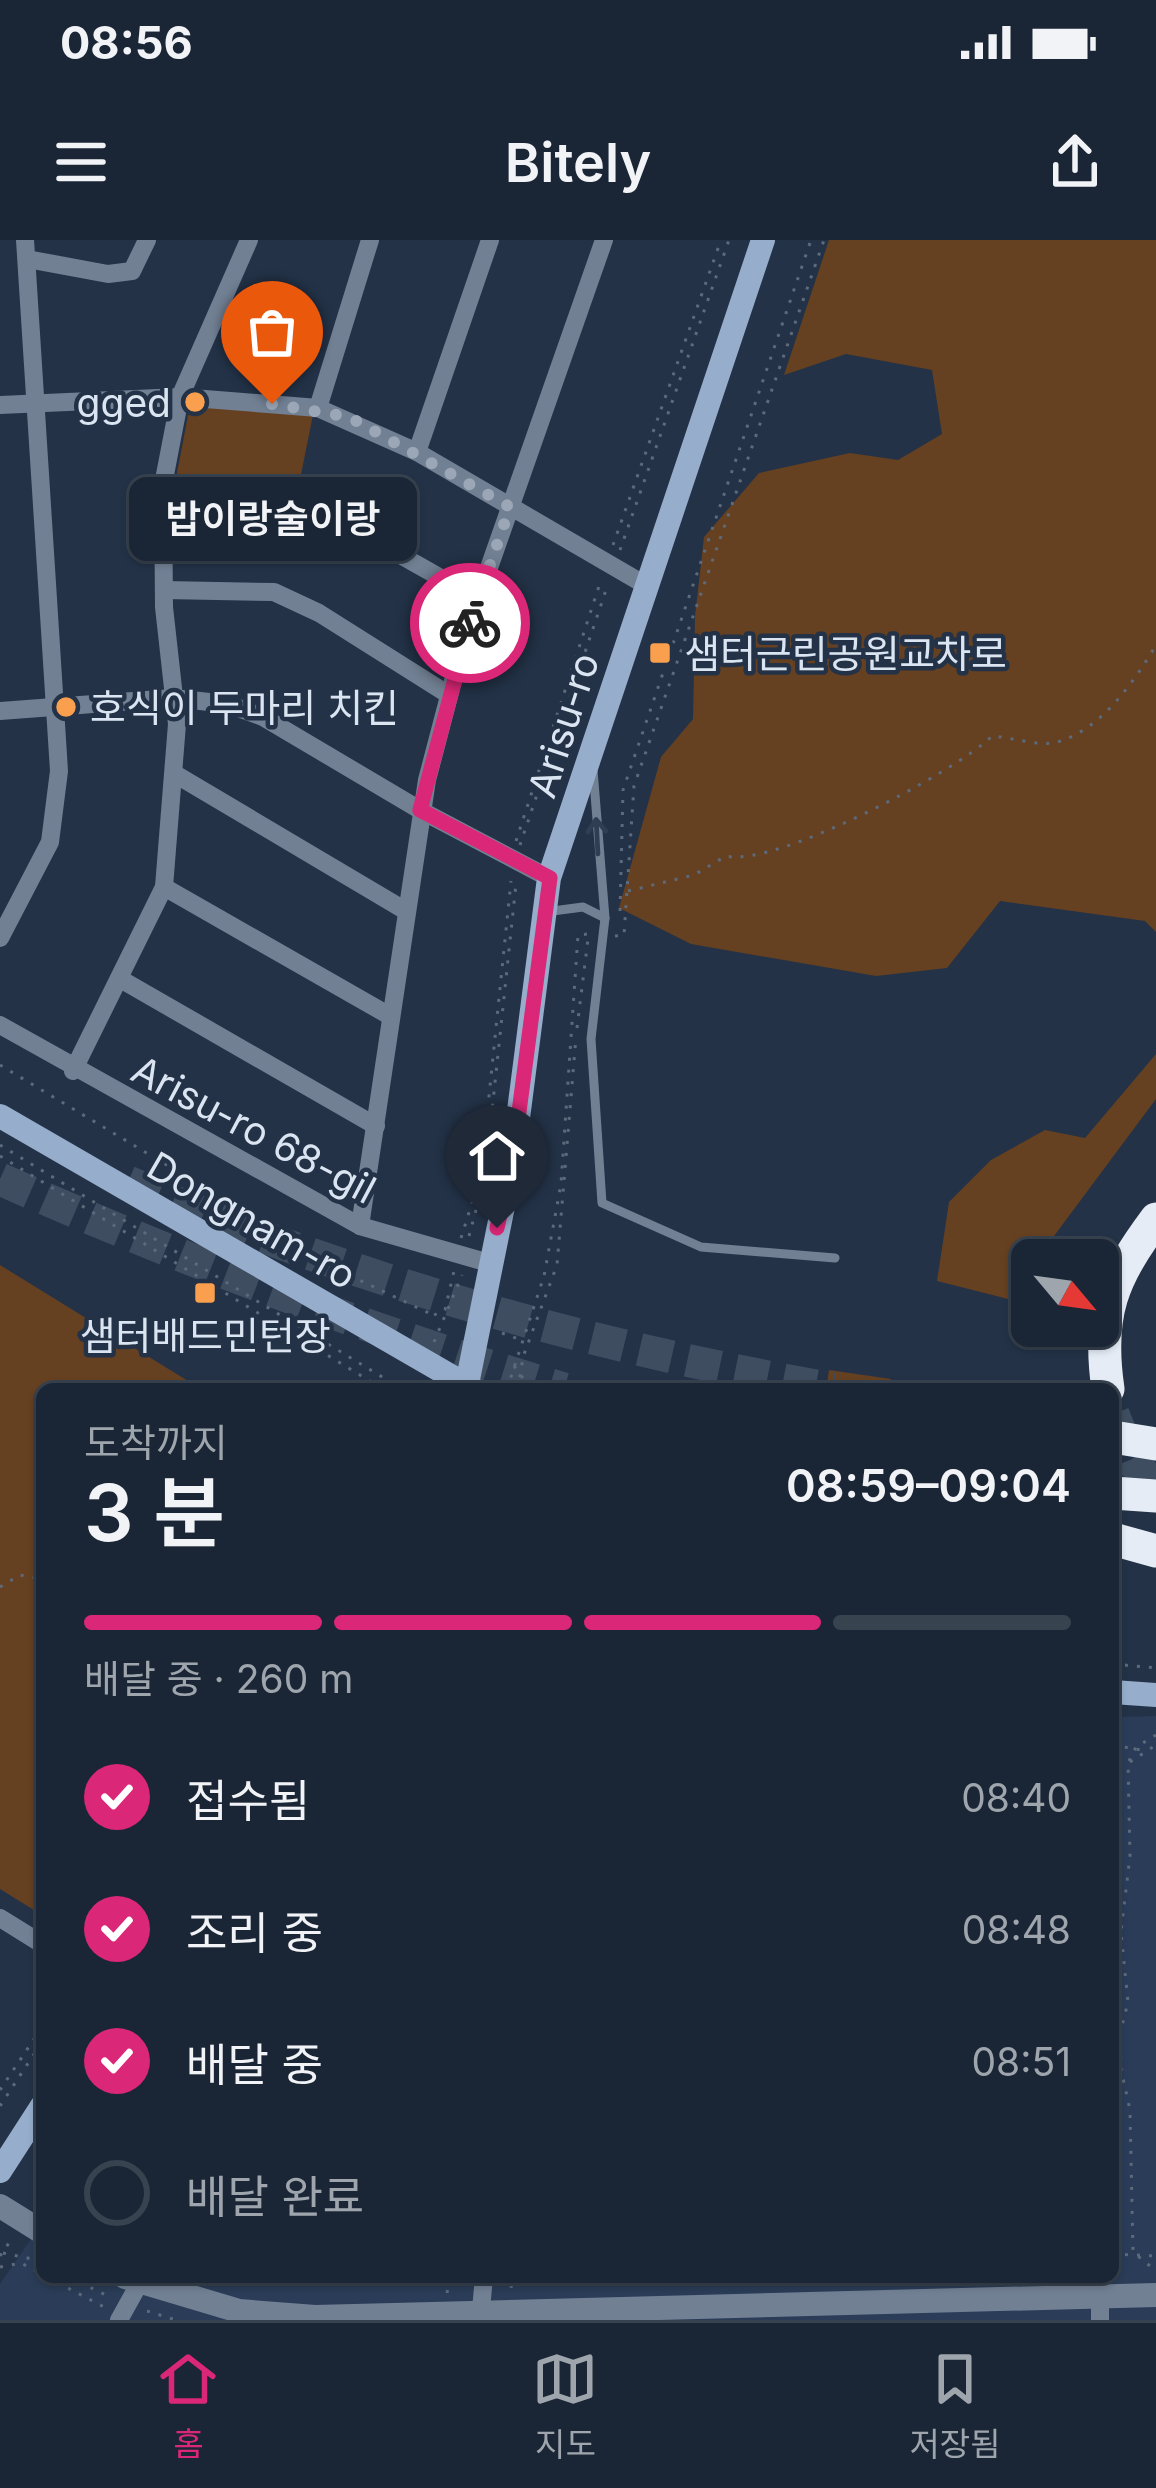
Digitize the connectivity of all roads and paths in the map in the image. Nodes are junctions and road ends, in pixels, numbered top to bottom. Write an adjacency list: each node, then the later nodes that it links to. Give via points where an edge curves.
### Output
1 (147, 240): 10 (street, via 131,271 108,274)
2 (249, 240): 11 (street)
3 (370, 240): 14 (street)
4 (490, 240): 15 (street)
5 (604, 240): 17 (street)
6 (729, 240): 18 (path)
7 (763, 240): 19 (main road, Arisu-ro)
8 (812, 240): 37 (path, via 623,790 620,932)
9 (824, 240): 33 (path, via 634,785)
10 (26, 250): 13 (street)
11 (180, 397): 13 (street); 14 (street); 16 (street)
12 (0, 405): 13 (street)
13 (32, 405): 25 (street)
14 (317, 408): 15 (street)
15 (417, 452): 17 (street)
16 (163, 485): 20 (street); 21 (street, via 297,508 365,535)
17 (510, 507): 18 (street); 21 (street)
18 (614, 567): 19 (street); 30 (path, via 522,829)
19 (647, 586): 27 (main road, Arisu-ro)
20 (164, 590): 23 (street, via 274,592); 24 (street)
21 (478, 599): 23 (street)
22 (1156, 645): 33 (path, via 1113,703 1054,744 992,736 969,758 803,842 743,860 725,856 694,875)
23 (449, 695): 29 (street)
24 (173, 698): 25 (street); 28 (street); 29 (street, via 262,717)
25 (54, 709): 26 (street); 38 (street, via 59,771 50,842)
26 (0, 711)
27 (592, 753): 31 (main road, Arisu-ro); 36 (lane, one-way to 27)
28 (176, 774): 32 (street); 34 (street)
29 (420, 810): 30 (street); 34 (street)
30 (518, 862): 31 (street); 51 (path)
31 (550, 878): 35 (main road, Arisu-ro)
32 (164, 887): 39 (street); 40 (street)
33 (627, 891): 37 (path, via 624,935)
34 (406, 911): 40 (street)
35 (545, 912): 36 (lane, via 583,907); 51 (main road, Arisu-ro, via 513,1157)
36 (605, 918): 37 (lane)
37 (602, 935): 50 (lane, via 591,1039 602,1204 701,1247); 52 (path, via 578,934 561,1184 544,1276); 53 (path, via 584,940 557,1265)
38 (0, 938)
39 (122, 980): 43 (street); 45 (street)
40 (390, 1016): 45 (street)
41 (0, 1025): 43 (street, Arisu-ro 68-gil)
42 (0, 1065): 51 (path, via 355,1278 434,1315 451,1312)
43 (74, 1071): 49 (street, Arisu-ro 68-gil)
44 (0, 1116): 56 (main road, Dongnam-ro)
45 (376, 1126): 49 (street)
46 (0, 1145): 55 (path)
47 (0, 1156): 54 (path)
48 (1156, 1219): 61 (highway, via 1120,1269 1103,1322)
49 (360, 1226): 51 (street, Arisu-ro 68-gil)
50 (835, 1258)
51 (477, 1260): 57 (main road, Arisu-ro)
52 (514, 1366): 53 (path); 58 (path)
53 (520, 1375): 59 (path); 60 (path)
54 (373, 1383)
55 (392, 1383)
56 (459, 1383)
57 (468, 1383)
58 (509, 1383)
59 (519, 1383)
60 (526, 1383)
61 (1108, 1383)
62 (1156, 1422): 63 (highway)
63 (1119, 1424)
64 (1119, 1438): 65 (highway)
65 (1156, 1444)
66 (1119, 1493): 67 (highway)
67 (1156, 1496)
68 (1119, 1541): 69 (highway)
69 (1156, 1552)
70 (36, 1579): 71 (path, via 20,1575)
71 (0, 1587)
72 (1119, 1665): 73 (path)
73 (1156, 1668)
74 (1119, 1692): 75 (main road)
75 (1156, 1695)
76 (1156, 1735): 79 (path)
77 (1119, 1745): 79 (path)
78 (1156, 1745): 80 (path)
79 (1135, 1749): 80 (path); 81 (path)
80 (1146, 1751): 81 (path)
81 (1128, 1763): 92 (path, via 1121,1932 1128,2002 1120,2034)
82 (0, 1918): 83 (street)
83 (36, 1939)
84 (36, 2036): 86 (path)
85 (36, 2051): 87 (path)
86 (0, 2090)
87 (0, 2106)
88 (36, 2115): 89 (main road)
89 (0, 2170)
90 (0, 2206): 91 (street)
91 (36, 2228)
92 (1133, 2252): 93 (path); 95 (path); 98 (path)
93 (1119, 2253)
94 (1, 2254): 96 (path)
95 (1156, 2256)
96 (36, 2259)
97 (0, 2267): 99 (path)
98 (1156, 2271)
99 (36, 2272)
100 (58, 2283): 110 (path)
101 (131, 2283): 110 (street)
102 (142, 2283): 111 (street, via 239,2311)
103 (266, 2283): 104 (path)
104 (296, 2283)
105 (483, 2283): 109 (street)
106 (1156, 2295): 107 (street)
107 (1100, 2298): 108 (street)
108 (798, 2311): 109 (street)
109 (480, 2316): 111 (street)
110 (120, 2318)
111 (315, 2319)

